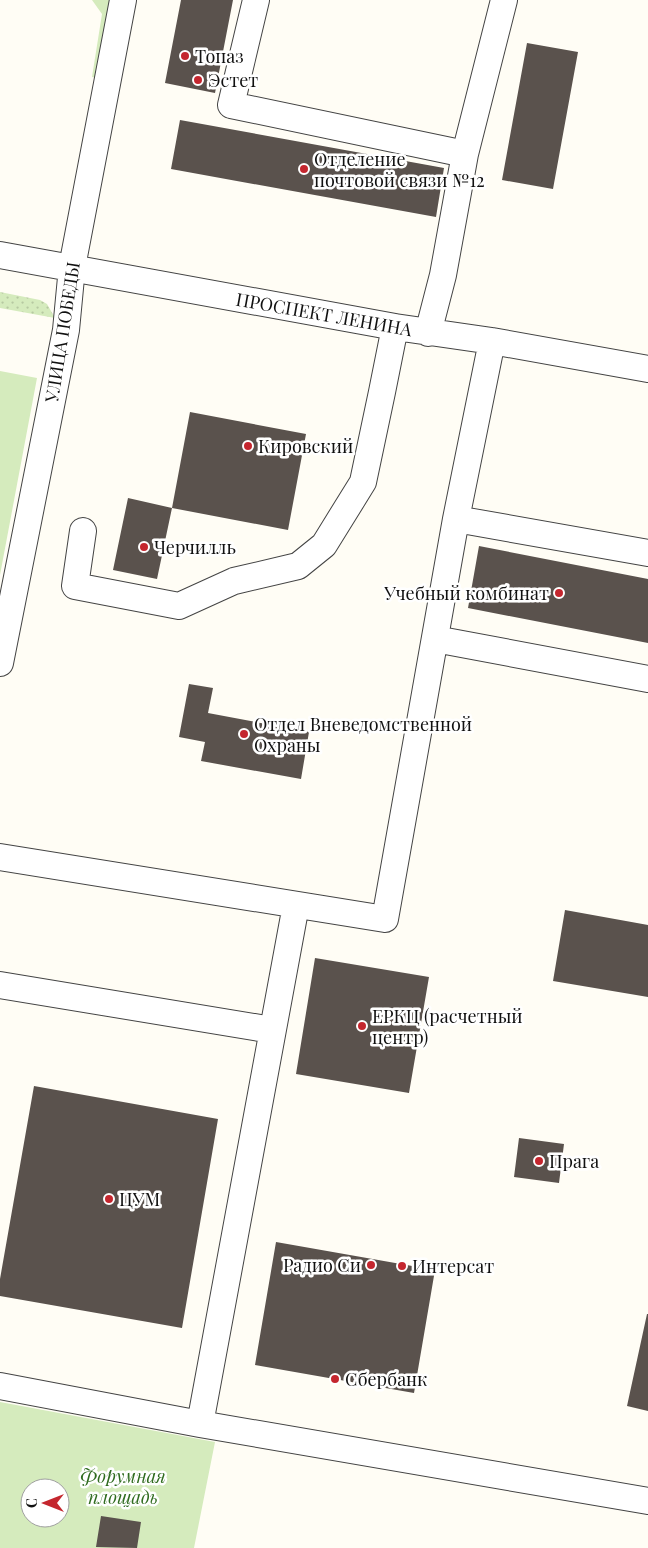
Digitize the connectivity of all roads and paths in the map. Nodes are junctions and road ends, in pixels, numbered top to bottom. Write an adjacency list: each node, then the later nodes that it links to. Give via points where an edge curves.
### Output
1 (124, 0): 6 (street, УЛИЦА ПОБЕДЫ)
2 (256, 0): 4 (street, via 231,105)
3 (504, 0): 4 (street)
4 (465, 154): 8 (street, via 443,275)
5 (0, 255): 6 (street, ПРОСПЕКТ ЛЕНИНА)
6 (72, 267): 7 (street, ПРОСПЕКТ ЛЕНИНА); 15 (street, УЛИЦА ПОБЕДЫ, via 66,330)
7 (394, 328): 8 (street, ПРОСПЕКТ ЛЕНИНА); 12 (street, via 362,482 324,545 298,566 234,581 179,606 75,586)
8 (428, 333): 9 (street, ПРОСПЕКТ ЛЕНИНА)
9 (492, 341): 10 (street, ПРОСПЕКТ ЛЕНИНА); 11 (street)
10 (648, 369)
11 (456, 520): 13 (street); 14 (street)
12 (83, 530)
13 (648, 552)
14 (435, 639): 16 (street); 18 (street, via 386,918)
15 (0, 664)
16 (648, 679)
17 (0, 857): 18 (street)
18 (296, 905): 20 (street)
19 (0, 986): 20 (street)
20 (272, 1030): 22 (street)
21 (0, 1386): 22 (street)
22 (200, 1424): 23 (street)
23 (648, 1501)

